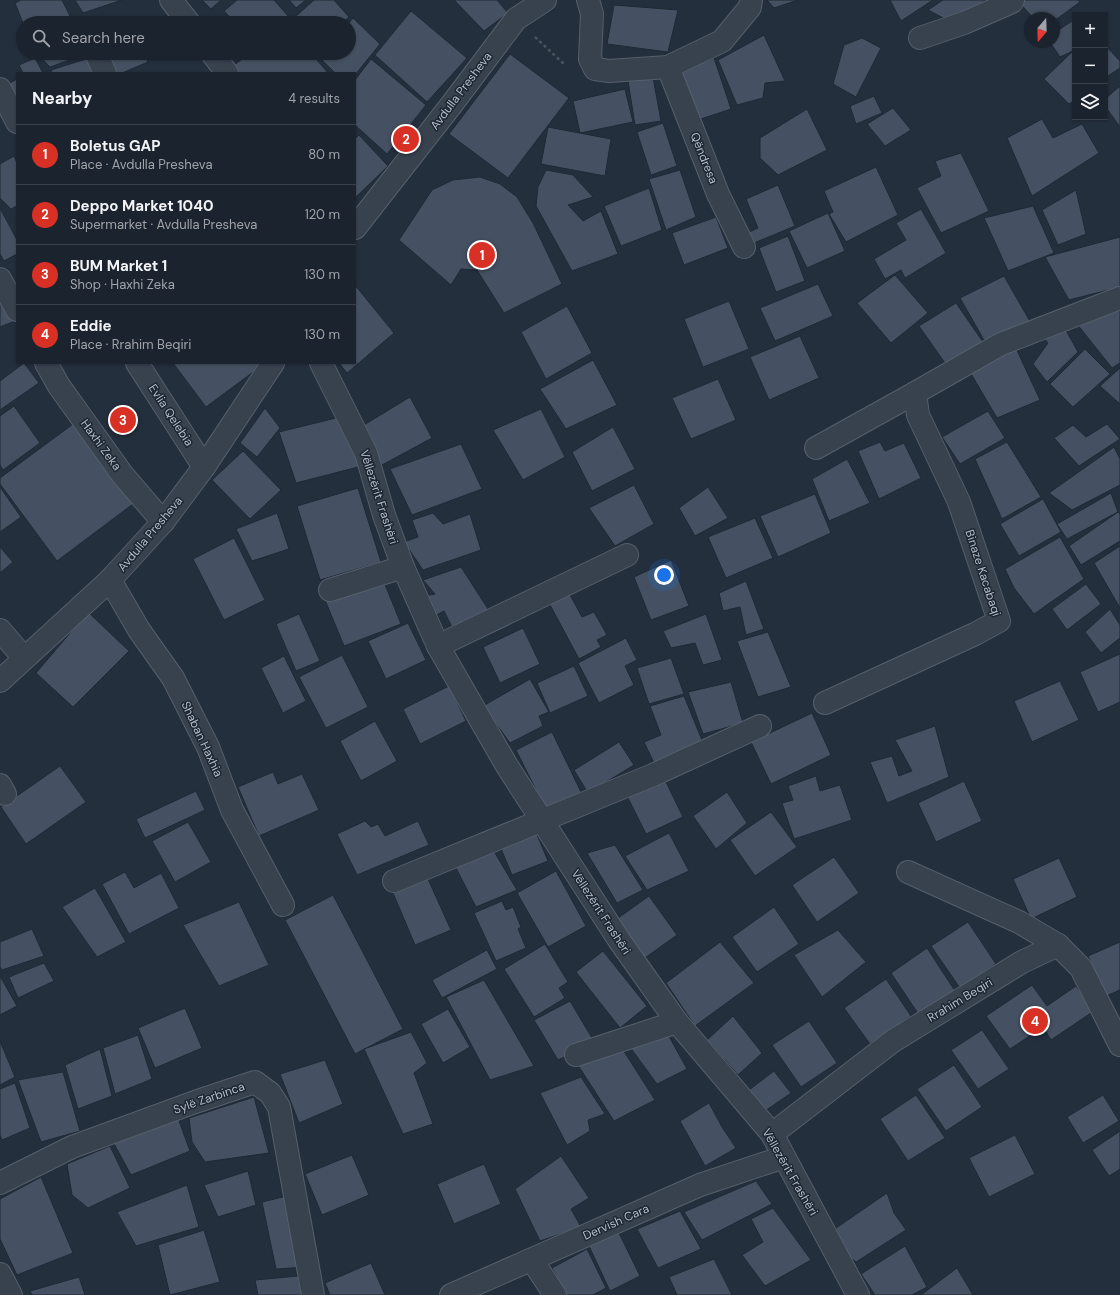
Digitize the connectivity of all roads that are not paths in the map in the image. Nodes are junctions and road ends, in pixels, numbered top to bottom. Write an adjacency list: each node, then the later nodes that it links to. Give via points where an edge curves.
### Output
1 (171, 0): 6 (street)
2 (545, 0): 15 (street, Avdulla Presheva, via 516,19)
3 (588, 0): 10 (street, via 592,14 590,59 595,69 608,71)
4 (751, 0): 10 (street, via 750,7 722,41)
5 (1013, 0): 7 (street, via 964,23)
6 (184, 16)
7 (920, 38)
8 (99, 60): 11 (street)
9 (217, 60): 12 (street)
10 (668, 67): 16 (street, Qëndresa, via 718,194)
11 (105, 72)
12 (226, 72)
13 (0, 89): 14 (street)
14 (16, 120)
15 (356, 227)
16 (744, 247)
17 (0, 279): 19 (street)
18 (1120, 298): 24 (street, via 1001,344)
19 (16, 308)
20 (47, 364): 27 (street, Haxhi Zeka, via 58,386 118,468)
21 (139, 364): 26 (street, Evlia Qelebia)
22 (272, 364): 26 (street, Avdulla Presheva)
23 (322, 364): 29 (street, Vëllezërit Frashëri, via 366,453 384,515)
24 (915, 393): 25 (street); 36 (street, Binaze Kacabaqi, via 918,415 959,502 999,621)
25 (816, 448)
26 (204, 467): 27 (street, Avdulla Presheva)
27 (163, 522): 30 (street, Avdulla Presheva)
28 (627, 556): 33 (street)
29 (403, 567): 31 (street); 33 (street, Vëllezërit Frashëri)
30 (110, 580): 34 (street, Avdulla Presheva); 41 (street, Shaban Haxhia, via 139,630 172,678 208,747 232,810)
31 (330, 590)
32 (0, 630): 34 (street)
33 (438, 646): 38 (street, Vëllezërit Frashëri)
34 (24, 658): 35 (street, Avdulla Presheva)
35 (0, 681)
36 (825, 702)
37 (760, 726): 38 (street, via 653,775)
38 (542, 821): 40 (street); 43 (street, Vëllezërit Frashëri, via 619,940)
39 (908, 872): 42 (street, via 1019,922)
40 (394, 881)
41 (283, 905)
42 (1058, 945): 44 (street, via 1081,968); 46 (street, Rrahim Beqiri, via 1022,962 893,1041)
43 (677, 1022): 45 (street); 46 (street, Vëllezërit Frashëri)
44 (1120, 1045)
45 (576, 1055)
46 (772, 1134): 47 (street, Vëllezërit Frashëri)
47 (784, 1157): 49 (street, Dervish Cara, via 700,1185); 55 (street, Vëllezërit Frashëri)
48 (0, 1183): 52 (street, Sylë Zarbinca, via 72,1147 255,1082 270,1093 279,1107)
49 (532, 1260): 53 (street, Dervish Cara); 54 (street)
50 (0, 1274): 51 (street)
51 (11, 1295)
52 (313, 1295)
53 (450, 1295)
54 (555, 1295)
55 (858, 1295)

